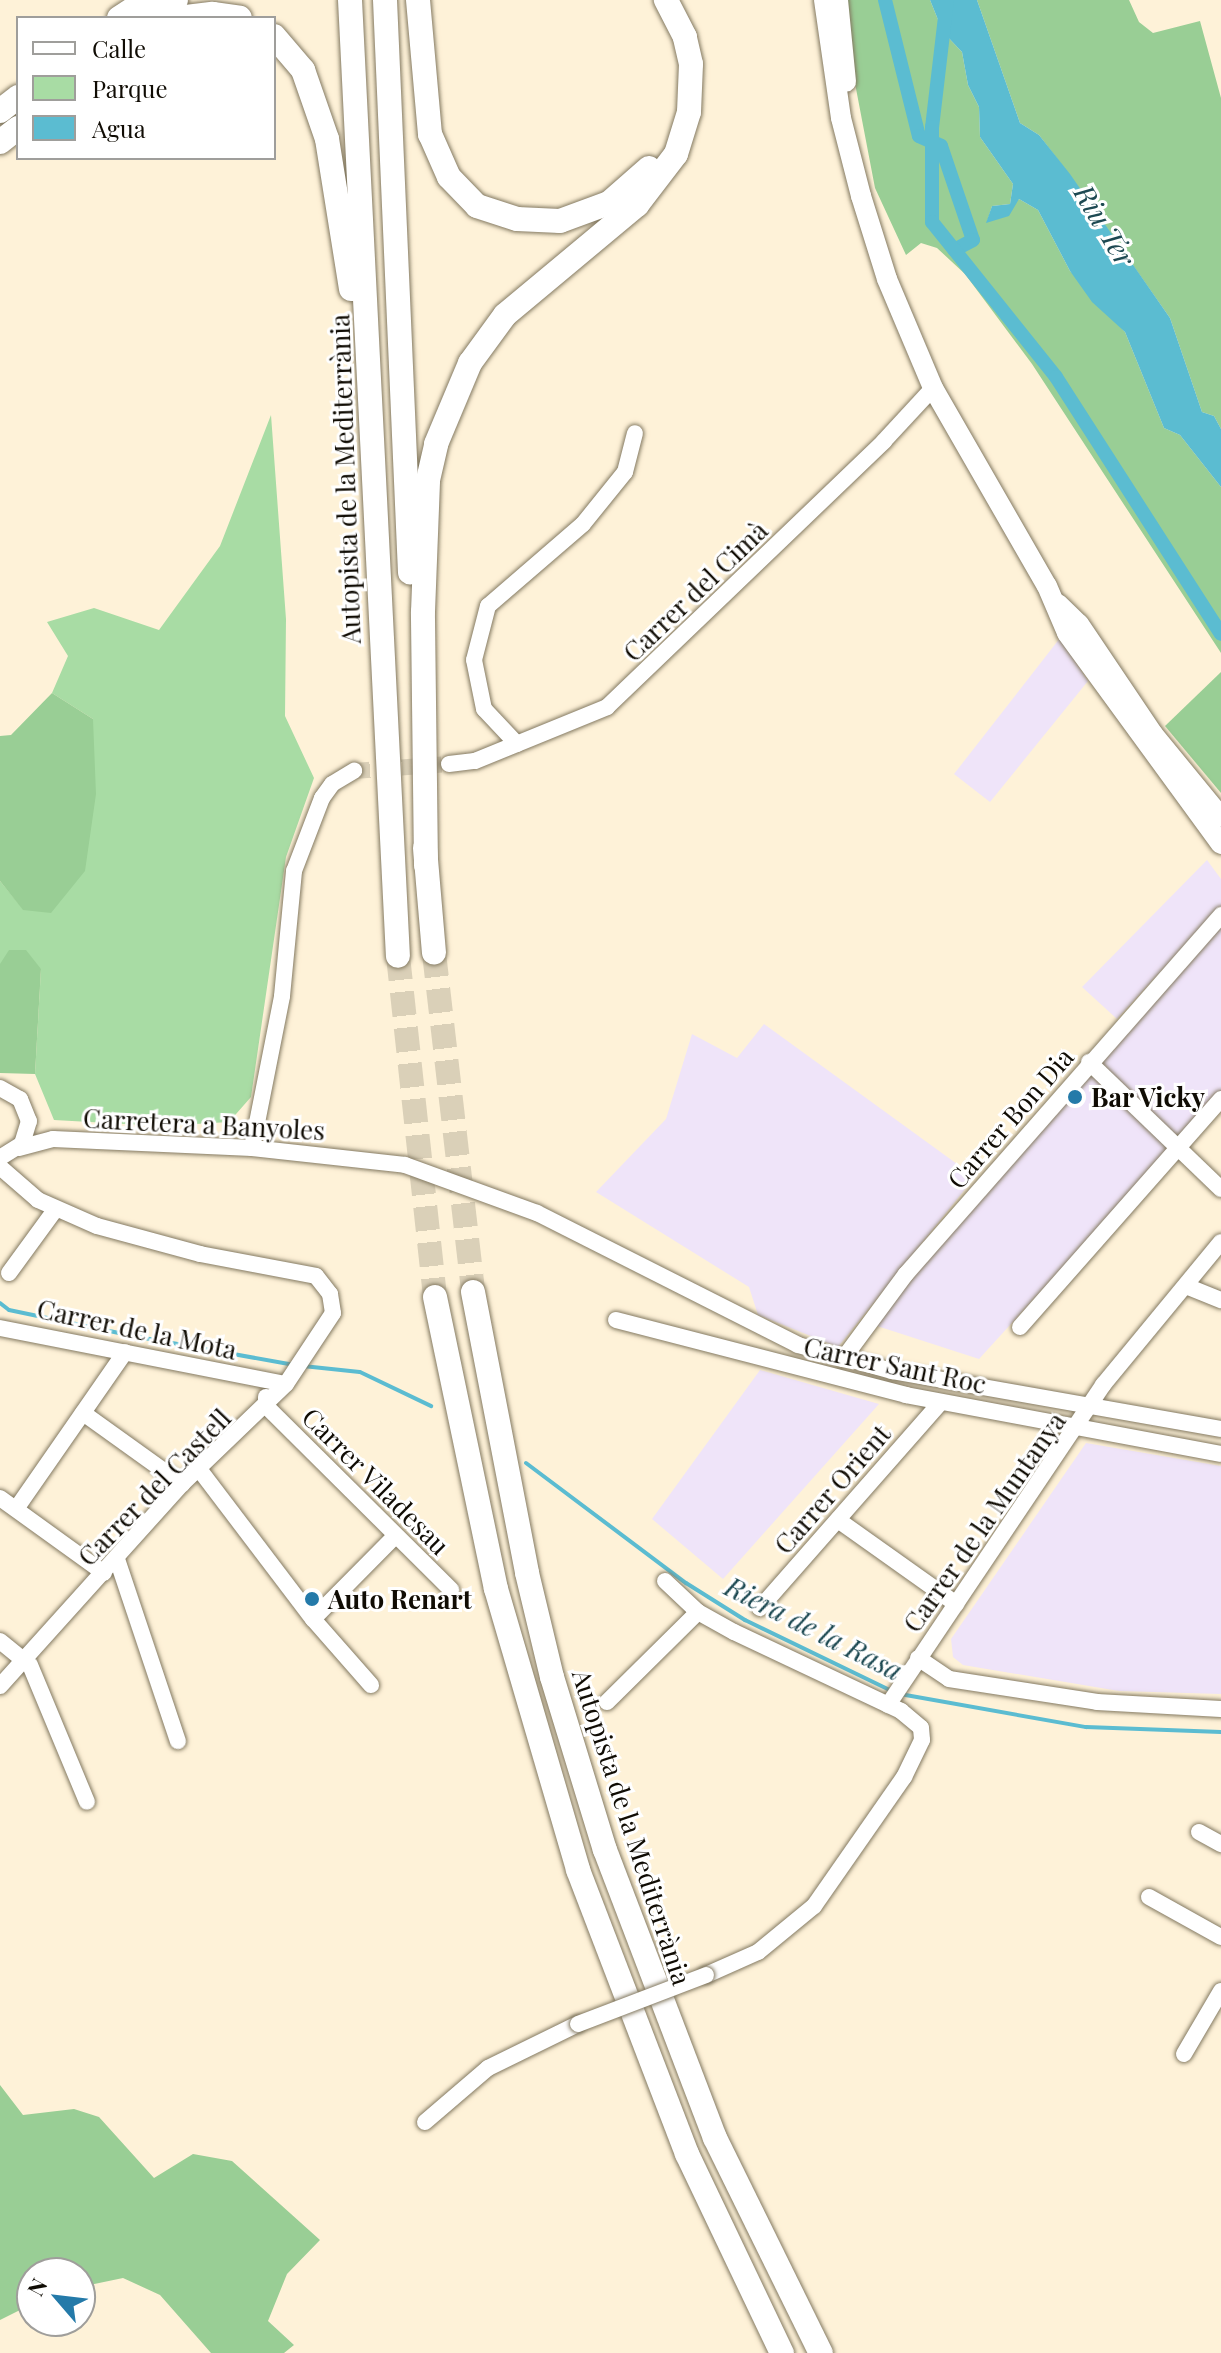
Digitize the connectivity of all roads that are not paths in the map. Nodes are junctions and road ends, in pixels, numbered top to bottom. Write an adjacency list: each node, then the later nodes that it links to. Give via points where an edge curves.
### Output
1 (176, 0): 9 (highway)
2 (350, 0): 19 (highway, Autopista de la Mediterrània)
3 (385, 0): 27 (highway, via 396,327)
4 (418, 0): 5 (highway, via 425,114 449,177 477,206 497,214 560,221 598,209 629,189 663,147 674,109 675,63)
5 (648, 0)
6 (666, 0): 27 (highway, via 685,37 691,64 689,112 676,154 637,205 505,315 470,363 440,429 428,480 423,612)
7 (824, 0): 16 (main road)
8 (838, 0): 16 (main road)
9 (155, 16)
10 (196, 16): 11 (highway)
11 (226, 16)
12 (276, 38): 19 (highway, via 303,70 327,139)
13 (16, 99): 14 (highway)
14 (0, 111)
15 (16, 130): 17 (highway)
16 (848, 138): 18 (main road, via 887,279)
17 (0, 142)
18 (933, 388): 21 (main road); 22 (street, Carrer del Cimà, via 607,707)
19 (368, 414): 30 (highway, Autopista de la Mediterrània)
20 (635, 433): 22 (street, via 625,472 583,524 488,606 474,660 484,709)
21 (1055, 601): 25 (main road, via 1079,624 1153,734); 26 (main road, via 1067,633)
22 (517, 744): 23 (street, Carrer del Cimà, via 475,761)
23 (449, 764)
24 (354, 771): 37 (street, via 332,784 322,798 294,871 282,996)
25 (1221, 817)
26 (1221, 844)
27 (426, 865): 29 (highway)
28 (1221, 915): 31 (street, Carrer Bon Dia)
29 (434, 953)
30 (398, 956)
31 (1089, 1062): 36 (street); 52 (street, Carrer Bon Dia, via 906,1274)
32 (0, 1088): 34 (street, Carretera a Banyoles, via 20,1099)
33 (1221, 1099): 36 (street)
34 (28, 1115): 35 (street, Carretera a Banyoles); 38 (street, via 27,1134)
35 (53, 1139): 37 (street, Carretera a Banyoles); 38 (street, Carretera a Banyoles)
36 (1177, 1147): 40 (street); 49 (street)
37 (252, 1148): 52 (street, Carretera a Banyoles, via 354,1156 439,1174 492,1193 749,1324)
38 (11, 1153): 39 (street)
39 (6, 1171): 41 (street)
40 (1221, 1189)
41 (55, 1210): 43 (street); 53 (street, Carrer del Castell, via 200,1254 309,1273 326,1285 333,1313)
42 (1221, 1242): 44 (street, Carrer de la Muntanya)
43 (9, 1273)
44 (1186, 1286): 47 (street); 57 (street, Carrer de la Muntanya, via 1103,1385)
45 (473, 1292): 94 (highway, Autopista de la Mediterrània, via 527,1573 552,1677 605,1850 715,2138)
46 (435, 1297): 93 (highway, via 496,1589 573,1856 681,2140)
47 (1221, 1300)
48 (616, 1320): 55 (street, Carrer Sant Roc)
49 (1020, 1327)
50 (0, 1328): 51 (street, Carrer de la Mota)
51 (125, 1352): 54 (street, Carrer de la Mota); 58 (street)
52 (843, 1359): 57 (street, Carretera a Banyoles)
53 (295, 1372): 54 (street, Carrer de la Mota); 56 (street, Carrer del Castell)
54 (264, 1379): 56 (street, Carrer de la Mota)
55 (941, 1402): 59 (street, Carrer Sant Roc); 66 (street, Carrer Orient)
56 (266, 1406): 62 (street, Carrer del Castell); 67 (street, Carrer Viladesau)
57 (1093, 1406): 59 (street, Carrer de la Muntanya); 60 (street, Carretera a Banyoles)
58 (83, 1413): 63 (street); 65 (street)
59 (1079, 1426): 61 (street, Carrer Sant Roc); 72 (street, Carrer de la Muntanya)
60 (1221, 1429)
61 (1221, 1454)
62 (199, 1469): 63 (street, Carrer del Castell); 75 (street)
63 (182, 1484): 68 (street, Carrer del Castell)
64 (0, 1498): 65 (street)
65 (16, 1509): 69 (street)
66 (838, 1520): 72 (street); 73 (street, Carrer Orient)
67 (395, 1536): 71 (street, Carrer Viladesau); 75 (street)
68 (117, 1559): 69 (street, Carrer del Castell); 84 (street)
69 (104, 1573): 77 (street, Carrer del Castell)
70 (665, 1581): 74 (street)
71 (451, 1590)
72 (956, 1604): 78 (street, Carrer de la Muntanya)
73 (760, 1608)
74 (698, 1612): 81 (street); 82 (street, via 829,1681)
75 (313, 1619): 79 (street)
76 (0, 1641): 77 (street)
77 (22, 1656): 80 (street, Carrer del Castell); 85 (street)
78 (918, 1658): 82 (street, Carrer de la Muntanya); 83 (street, via 949,1679 1097,1702)
79 (371, 1685)
80 (0, 1686)
81 (607, 1702)
82 (888, 1705): 92 (street, bridge, via 921,1728 922,1740 904,1777 814,1906 758,1952 578,2024 488,2068)
83 (1221, 1709)
84 (178, 1741)
85 (87, 1802)
86 (1199, 1832): 87 (street)
87 (1221, 1844)
88 (1149, 1897): 89 (street)
89 (1221, 1937)
90 (1221, 1991): 91 (street)
91 (1184, 2054)
92 (425, 2122)
93 (782, 2353)
94 (821, 2353)

